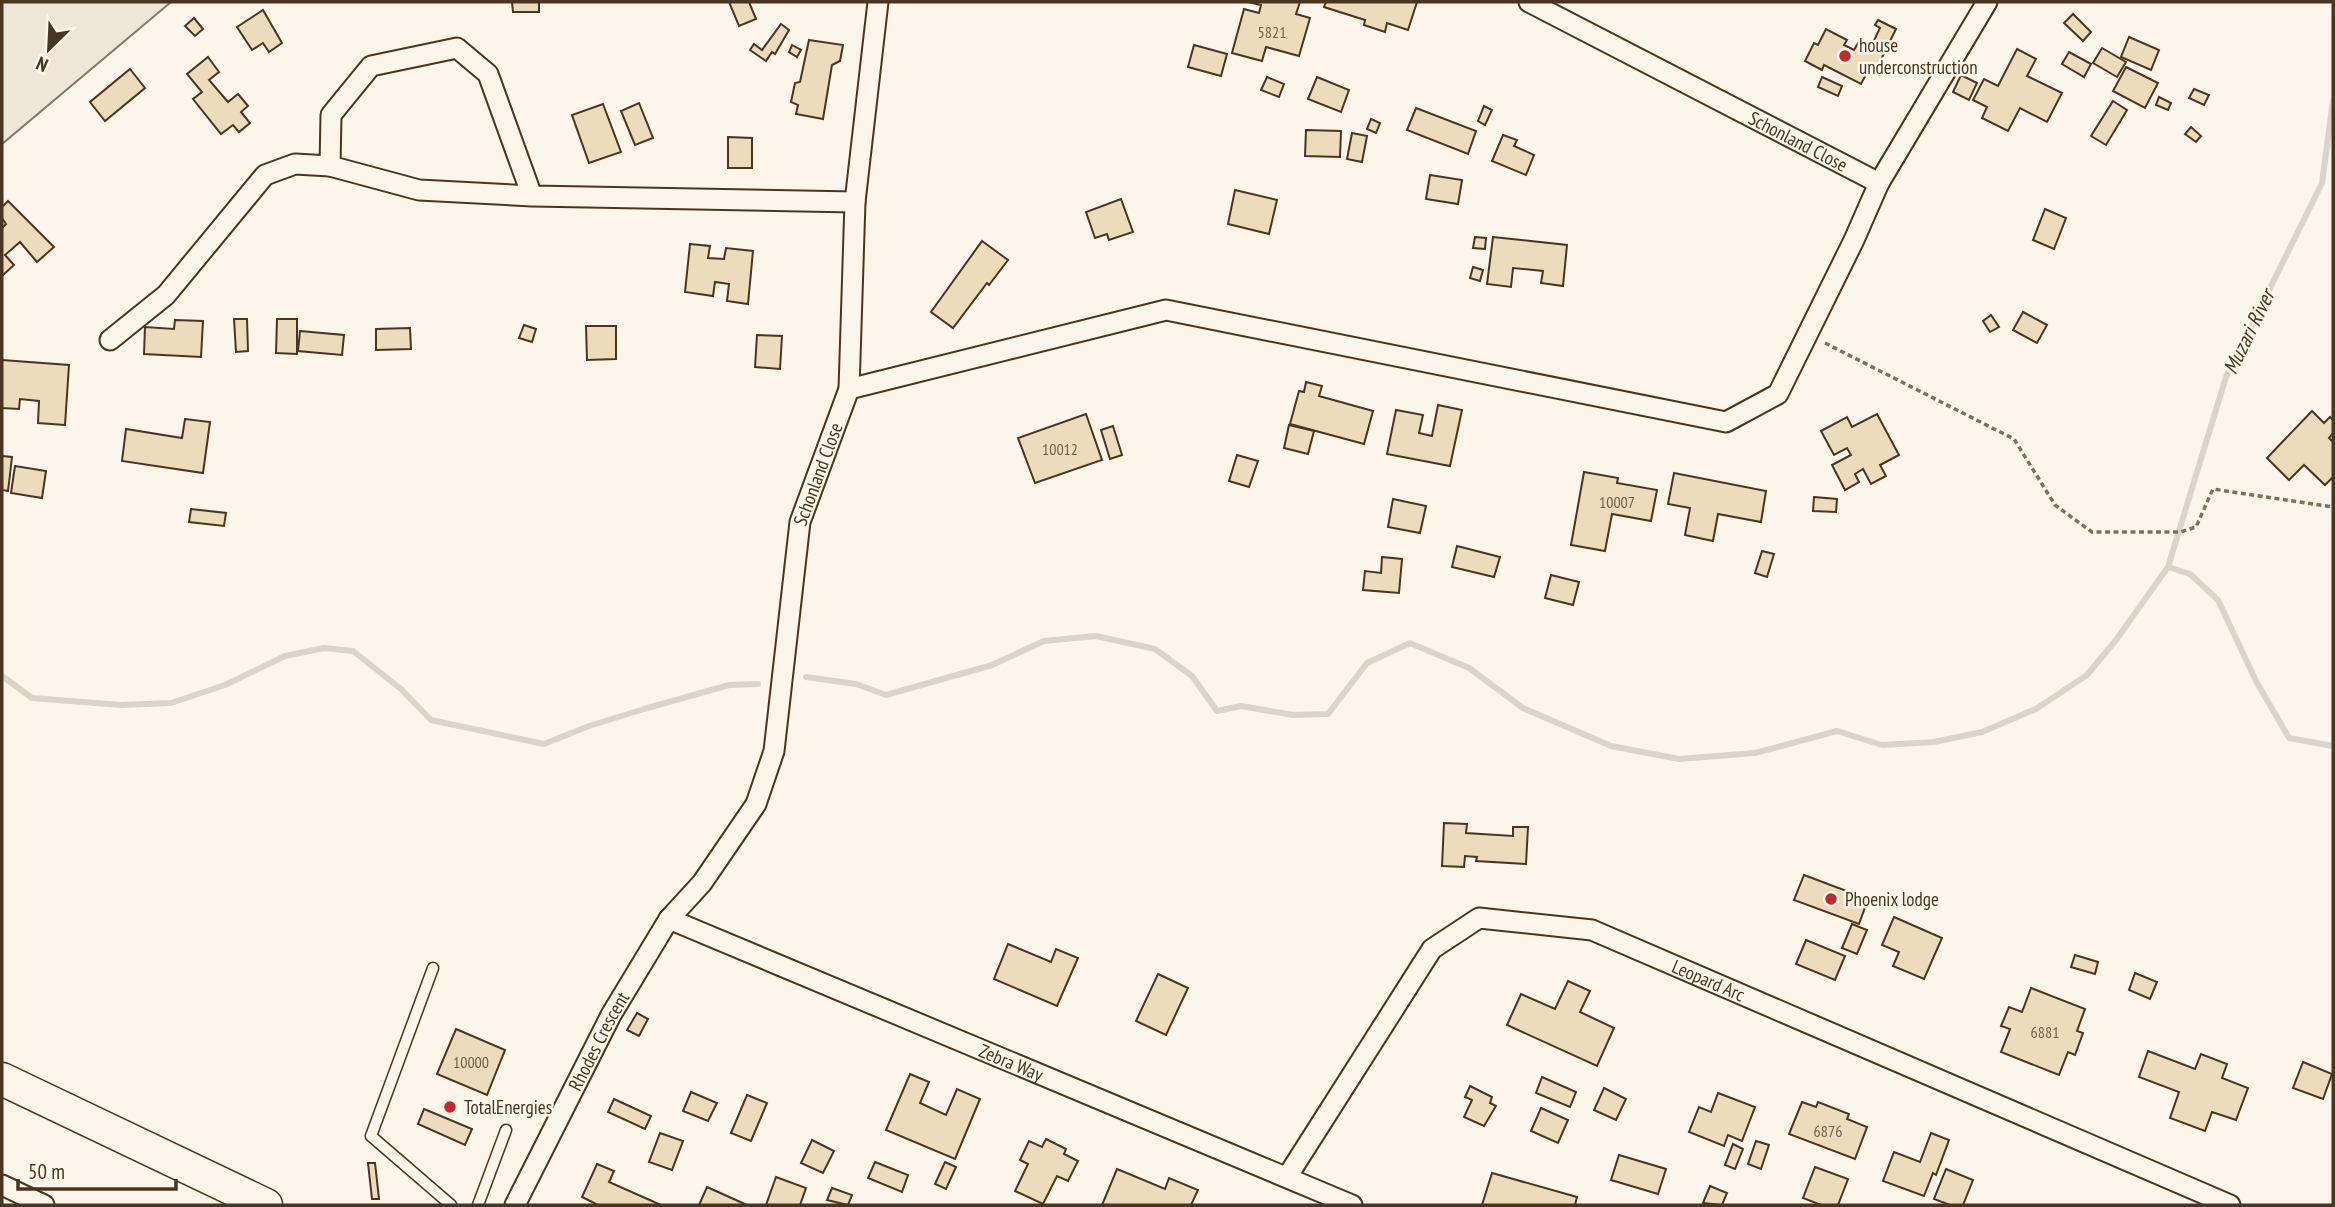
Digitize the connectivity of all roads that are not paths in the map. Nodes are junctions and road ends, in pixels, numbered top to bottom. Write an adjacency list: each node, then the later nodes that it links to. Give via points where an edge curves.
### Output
1 (878, 2): 7 (street, Schonland Close)
2 (1529, 2): 5 (street, Schonland Close)
3 (1987, 2): 5 (street)
4 (330, 166): 6 (street, via 419,190); 6 (street, via 331,115 371,66 457,48 488,74); 8 (street, via 295,164 265,175 166,295)
5 (1880, 183): 9 (street, via 1778,394 1726,422 1166,310)
6 (532, 196): 7 (street)
7 (855, 202): 9 (street, Schonland Close)
8 (110, 340)
9 (849, 389): 10 (street, Schonland Close, via 800,522 774,751 767,772 756,804 702,883)
10 (669, 919): 14 (street, Zebra Way); 20 (street, Rhodes Crescent, via 611,1015)
11 (433, 968): 18 (lane, via 370,1136)
12 (2, 1079): 17 (highway)
13 (506, 1130): 19 (lane)
14 (1287, 1177): 21 (street, Zebra Way); 22 (street, Leopard Arc, via 1432,948 1479,918 1592,930)
15 (2, 1185): 16 (street)
16 (44, 1205)
17 (266, 1205)
18 (451, 1205)
19 (478, 1205)
20 (515, 1205)
21 (1352, 1205)
22 (2230, 1205)

